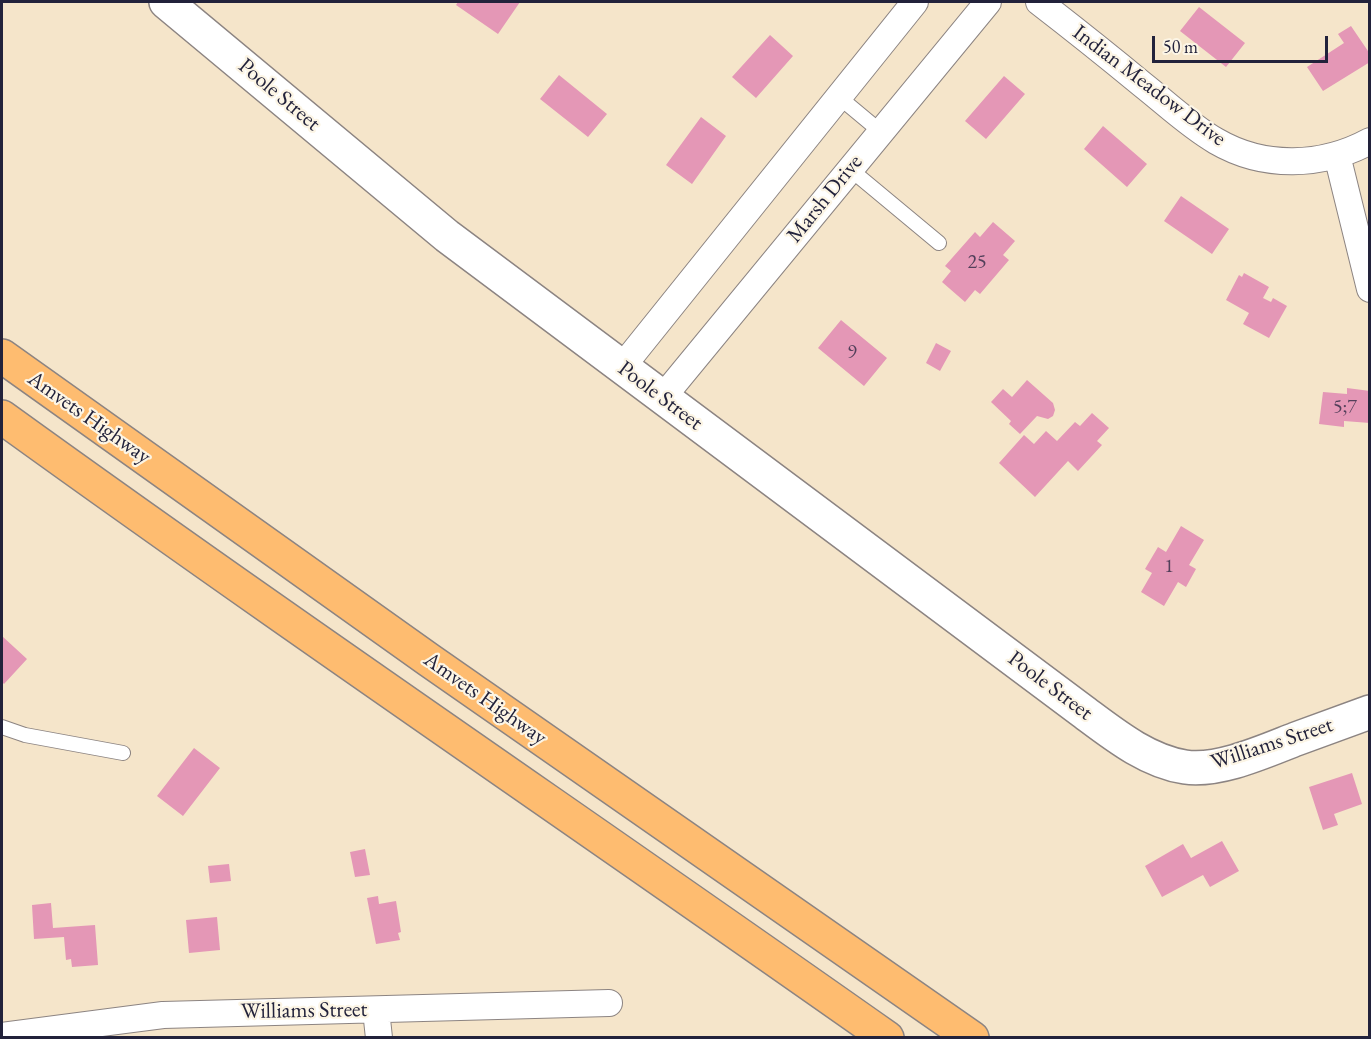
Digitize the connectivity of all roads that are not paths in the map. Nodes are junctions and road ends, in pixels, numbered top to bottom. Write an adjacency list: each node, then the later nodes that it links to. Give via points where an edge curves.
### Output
1 (166, 2): 13 (street, Poole Street, via 447,236)
2 (915, 2): 5 (street)
3 (988, 2): 6 (street, Marsh Drive)
4 (1039, 2): 8 (street, Indian Meadow Drive, via 1216,141 1250,155 1285,161)
5 (838, 97): 6 (lane); 13 (street)
6 (881, 132): 9 (street, Marsh Drive)
7 (1370, 141): 8 (street, Indian Meadow Drive)
8 (1337, 155): 11 (street)
9 (850, 169): 10 (lane); 14 (street, Marsh Drive)
10 (939, 243)
11 (1370, 289)
12 (2, 356): 25 (highway, Amvets Highway, via 429,660)
13 (622, 367): 14 (street, Poole Street)
14 (663, 397): 19 (street, Poole Street, via 1109,730 1153,757)
15 (2, 417): 24 (highway, Amvets Highway, via 163,534)
16 (1370, 712): 19 (street, Williams Street, via 1239,759 1204,767)
17 (2, 727): 18 (lane)
18 (123, 753)
19 (1173, 764)
20 (609, 1003): 21 (street, Williams Street)
21 (376, 1010): 22 (street, Williams Street, via 163,1015); 23 (street)
22 (2, 1036)
23 (379, 1038)
24 (887, 1038)
25 (972, 1038)

